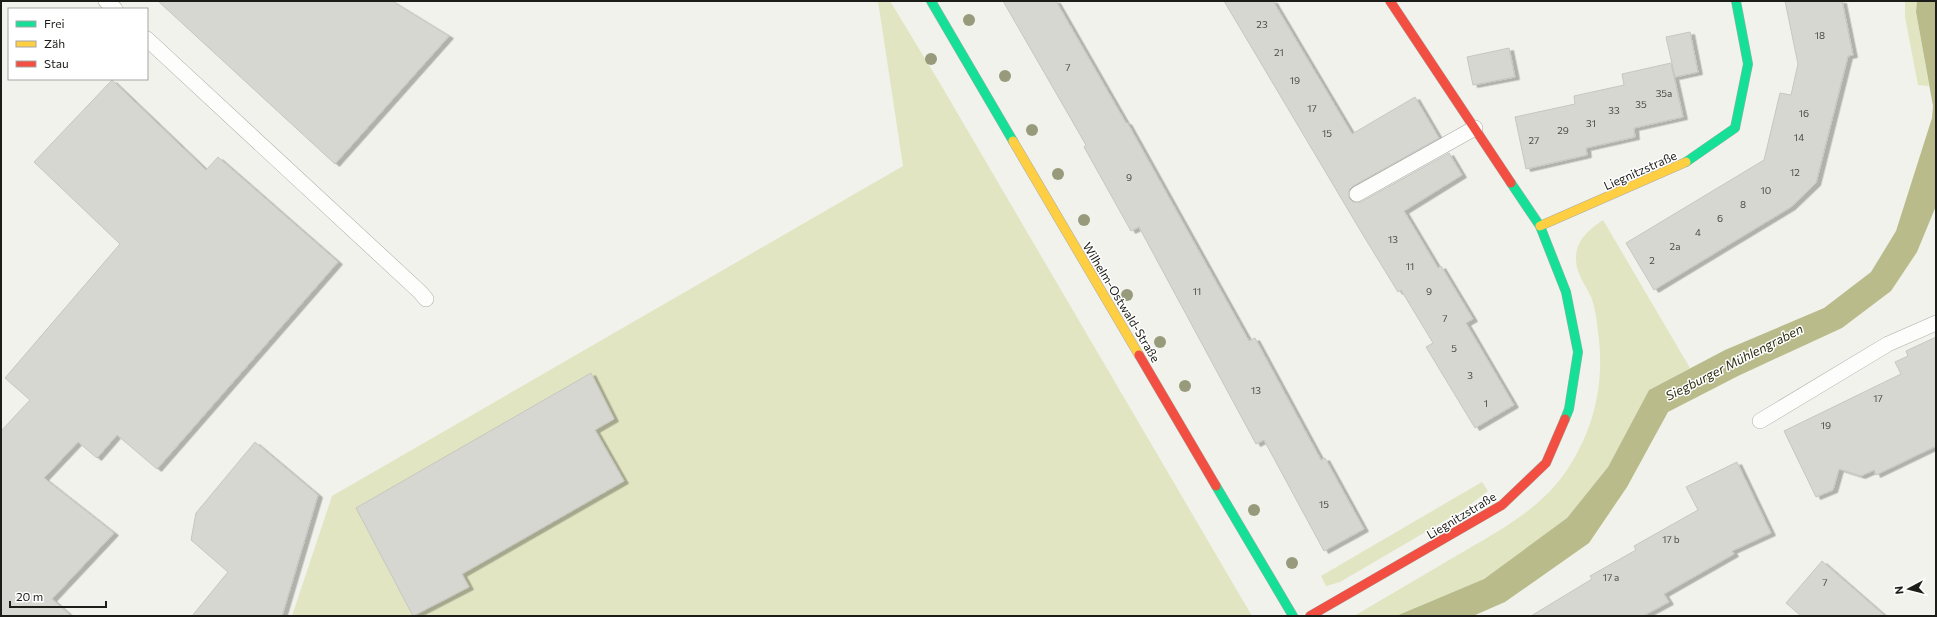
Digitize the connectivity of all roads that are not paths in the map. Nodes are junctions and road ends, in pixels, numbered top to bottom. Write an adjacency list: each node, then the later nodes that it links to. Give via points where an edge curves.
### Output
1 (106, 1): 5 (lane)
2 (931, 1): 13 (street, Wilhelm-Ostwald-Straße)
3 (1390, 1): 7 (street, Liegnitzstraße)
4 (1736, 1): 9 (street, Liegnitzstraße, via 1748,64 1735,128 1682,165)
5 (114, 8)
6 (148, 40): 10 (lane)
7 (1475, 128): 8 (lane); 9 (street, Liegnitzstraße)
8 (1356, 194)
9 (1540, 226): 14 (street, Liegnitzstraße, via 1566,292 1578,352 1569,409 1546,463 1502,506)
10 (426, 299)
11 (1936, 323): 12 (lane, via 1888,344)
12 (1760, 421)
13 (1293, 616)
14 (1310, 616)

